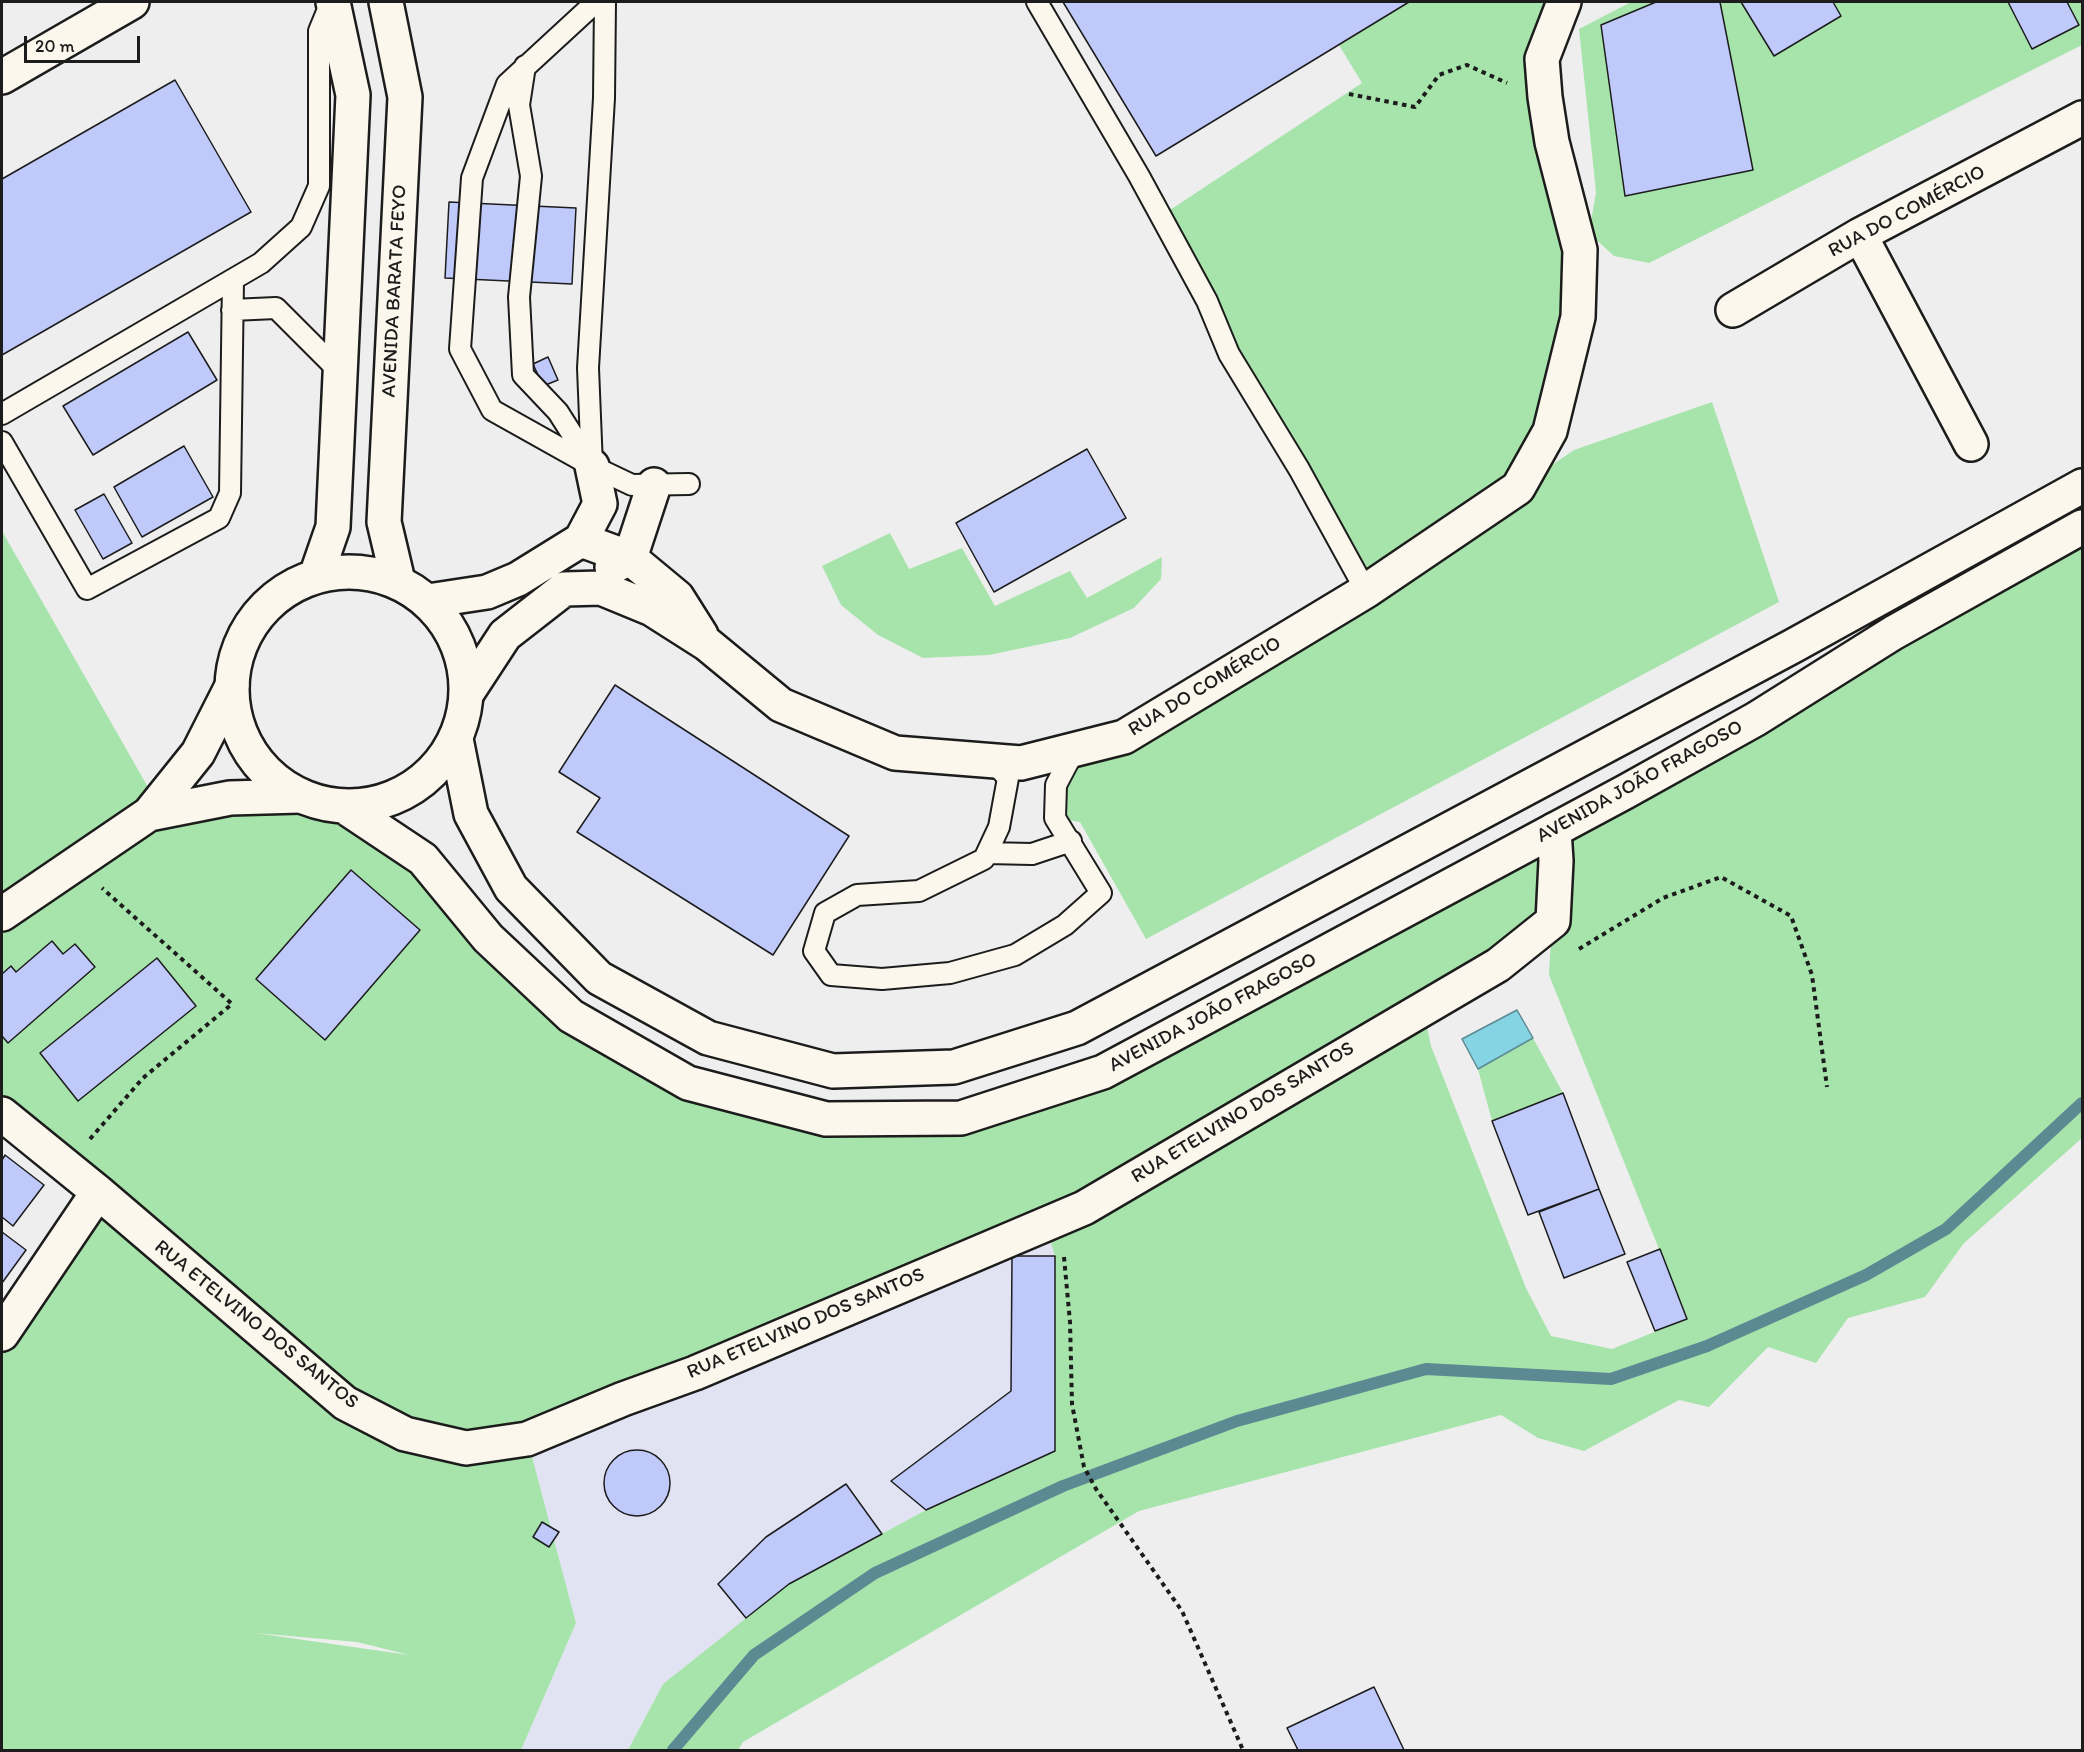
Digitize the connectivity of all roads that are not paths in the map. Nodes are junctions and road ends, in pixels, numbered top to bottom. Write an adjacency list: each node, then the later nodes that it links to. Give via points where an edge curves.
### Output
1 (132, 2): 9 (main road)
2 (332, 2): 12 (lane, via 319,31 319,186 301,227 261,263); 15 (main road, via 353,95)
3 (386, 2): 27 (main road, AVENIDA BARATA FEYO, via 405,97 384,522)
4 (596, 2): 8 (lane)
5 (605, 2): 19 (lane, via 604,98 588,368)
6 (1037, 2): 29 (lane, via 1139,176 1207,301 1229,354 1299,469)
7 (1564, 2): 29 (main road, RUA DO COMÉRCIO, via 1542,59 1552,142 1580,250 1578,317 1550,431 1518,488)
8 (525, 66): 19 (lane, via 519,105 531,176 519,297 523,375 558,412); 19 (lane, via 507,84 472,178 460,349 492,410)
9 (2, 77)
10 (2082, 118): 11 (main road, RUA DO COMÉRCIO)
11 (1860, 236): 14 (main road, RUA DO COMÉRCIO); 18 (main road)
12 (233, 280): 13 (lane); 16 (lane)
13 (232, 310): 15 (lane, via 276,308); 17 (lane, via 230,493 219,518 87,589)
14 (1733, 310)
15 (341, 373): 26 (main road, via 333,526)
16 (2, 414)
17 (2, 442)
18 (1971, 444)
19 (592, 466): 21 (lane, via 632,485); 24 (main road, via 600,504)
20 (689, 484): 21 (lane)
21 (654, 485): 25 (main road)
22 (2082, 486): 34 (main road, via 1793,646 1077,1028 954,1067 833,1071 708,1038 599,978 511,888 471,814)
23 (2082, 527): 40 (main road, AVENIDA JOÃO FRAGOSO, via 1893,633 1756,719)
24 (581, 540): 25 (main road, RUA DO COMÉRCIO); 30 (main road, via 518,579 487,592)
25 (630, 558): 28 (main road); 31 (main road, RUA DO COMÉRCIO, via 677,597)
26 (316, 576): 27 (main road, via 354,571); 32 (main road, via 291,587 254,620 238,651)
27 (398, 581): 30 (main road)
28 (564, 589): 31 (main road, RUA DO COMÉRCIO, via 601,588 652,609); 33 (main road, via 505,634)
29 (1366, 591): 35 (main road, RUA DO COMÉRCIO, via 1124,737)
30 (428, 601): 33 (main road, via 449,627 459,648)
31 (707, 644): 36 (main road, RUA DO COMÉRCIO, via 781,705 895,753)
32 (232, 686): 37 (main road, via 236,720 249,751 271,777); 39 (main road, via 198,753)
33 (467, 693): 34 (main road)
34 (456, 739): 38 (main road, via 429,775 411,789 368,805)
35 (1075, 749): 36 (main road, RUA DO COMÉRCIO, via 1021,763); 41 (lane, via 1056,785 1055,818)
36 (992, 760): 42 (lane, via 1008,778 999,827)
37 (300, 796): 38 (main road); 39 (main road, via 230,798)
38 (345, 807): 40 (main road, AVENIDA JOÃO FRAGOSO, via 423,859 488,938 571,1016 688,1083 826,1119 961,1118 1103,1072)
39 (149, 814): 43 (main road)
40 (1554, 830): 45 (main road, RUA ETELVINO DOS SANTOS, via 1553,921 1506,959 1084,1208 695,1373 527,1439 465,1448 405,1434 345,1403)
41 (1071, 841): 42 (lane, via 1032,854); 42 (lane, via 1101,893 1065,925 1015,955 950,973 882,980 831,975 814,951 825,913 833,908 857,895 919,891 984,859)
42 (987, 853)
43 (2, 914)
44 (2, 1114): 45 (main road, RUA ETELVINO DOS SANTOS)
45 (98, 1192): 46 (main road)
46 (2, 1334)

